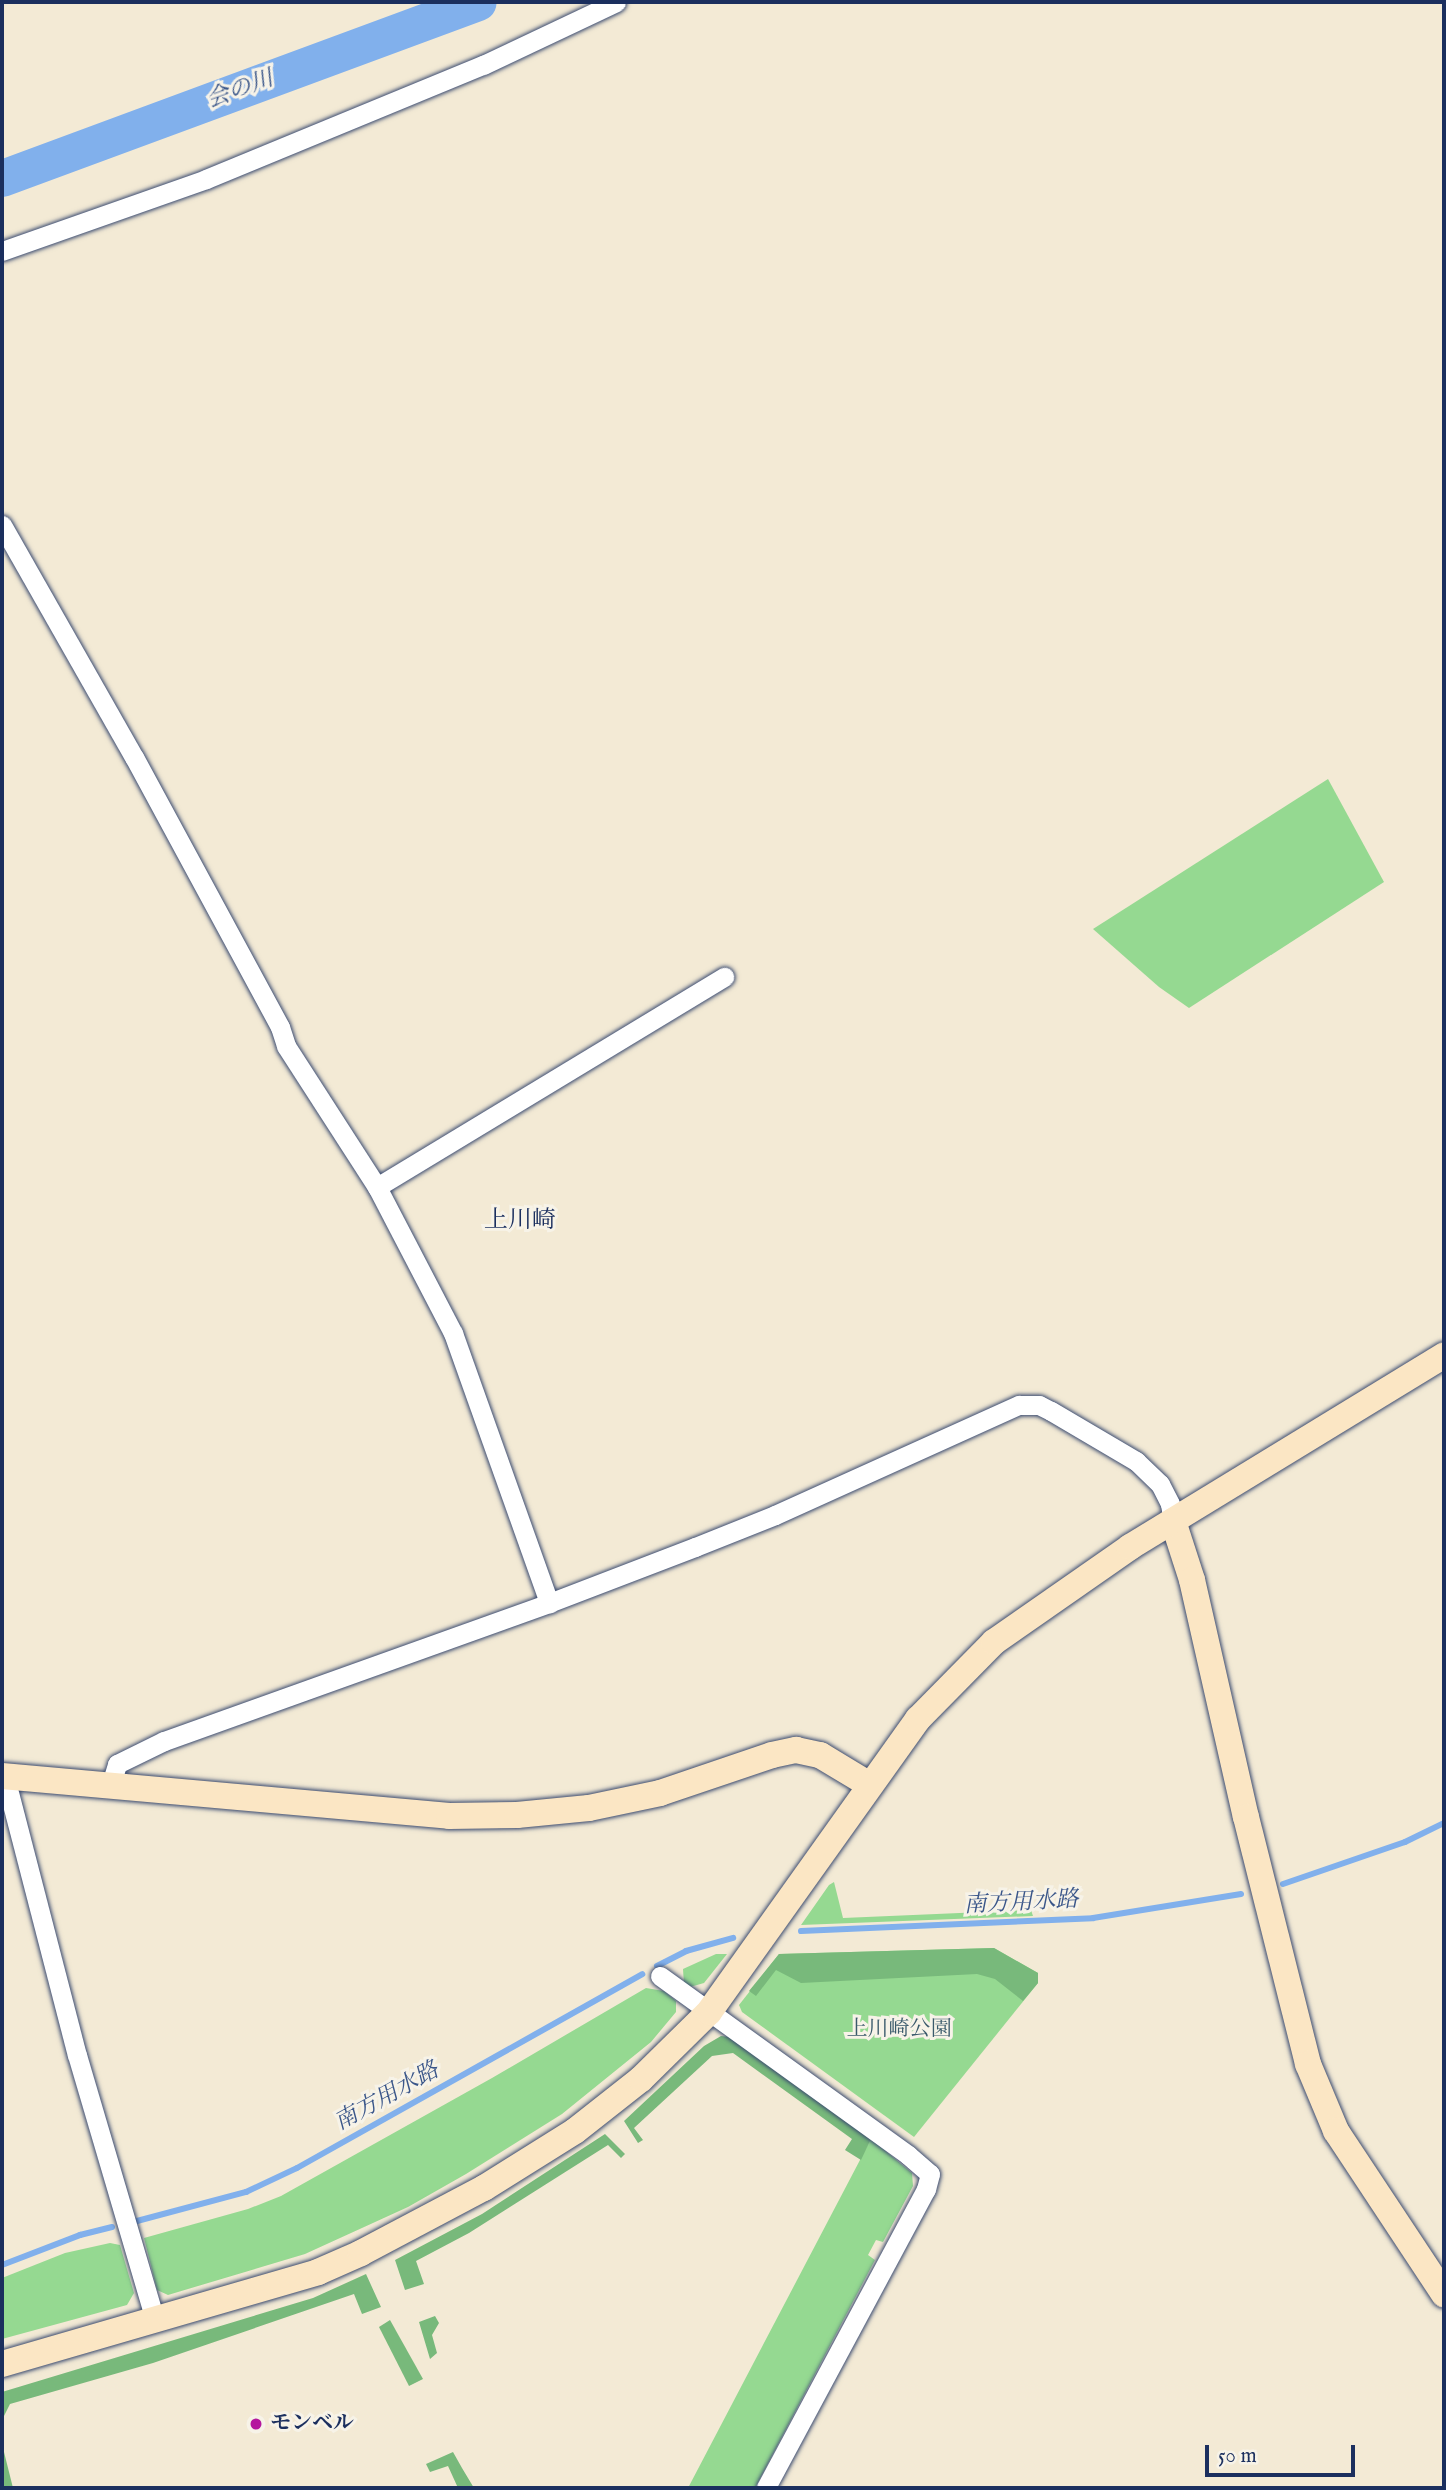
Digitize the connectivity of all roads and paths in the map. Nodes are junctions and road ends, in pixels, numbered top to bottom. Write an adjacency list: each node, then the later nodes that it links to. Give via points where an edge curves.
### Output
1 (616, 2): 2 (street, via 483,65 206,179)
2 (2, 251)
3 (2, 525): 5 (street, via 134,757 280,1027 286,1046)
4 (724, 977): 5 (street)
5 (377, 1187): 8 (street, via 453,1333)
6 (1444, 1355): 7 (street)
7 (1174, 1521): 8 (street, via 1160,1484 1136,1461 1059,1415 1026,1404 775,1515); 11 (street, via 1074,1583 994,1642 934,1700); 14 (street, via 1308,2064 1336,2131)
8 (549, 1603): 10 (street, via 164,1741 117,1764)
9 (4, 1776): 10 (street); 15 (street, via 77,2055)
10 (111, 1784): 11 (street, via 422,1815 517,1815 589,1808 660,1793 796,1750 820,1755)
11 (868, 1784): 13 (street)
12 (660, 1976): 13 (street)
13 (709, 2012): 15 (street, via 603,2110 484,2188 318,2272); 17 (street, via 930,2174)
14 (1444, 2294)
15 (155, 2320): 16 (street)
16 (2, 2364)
17 (766, 2488)

